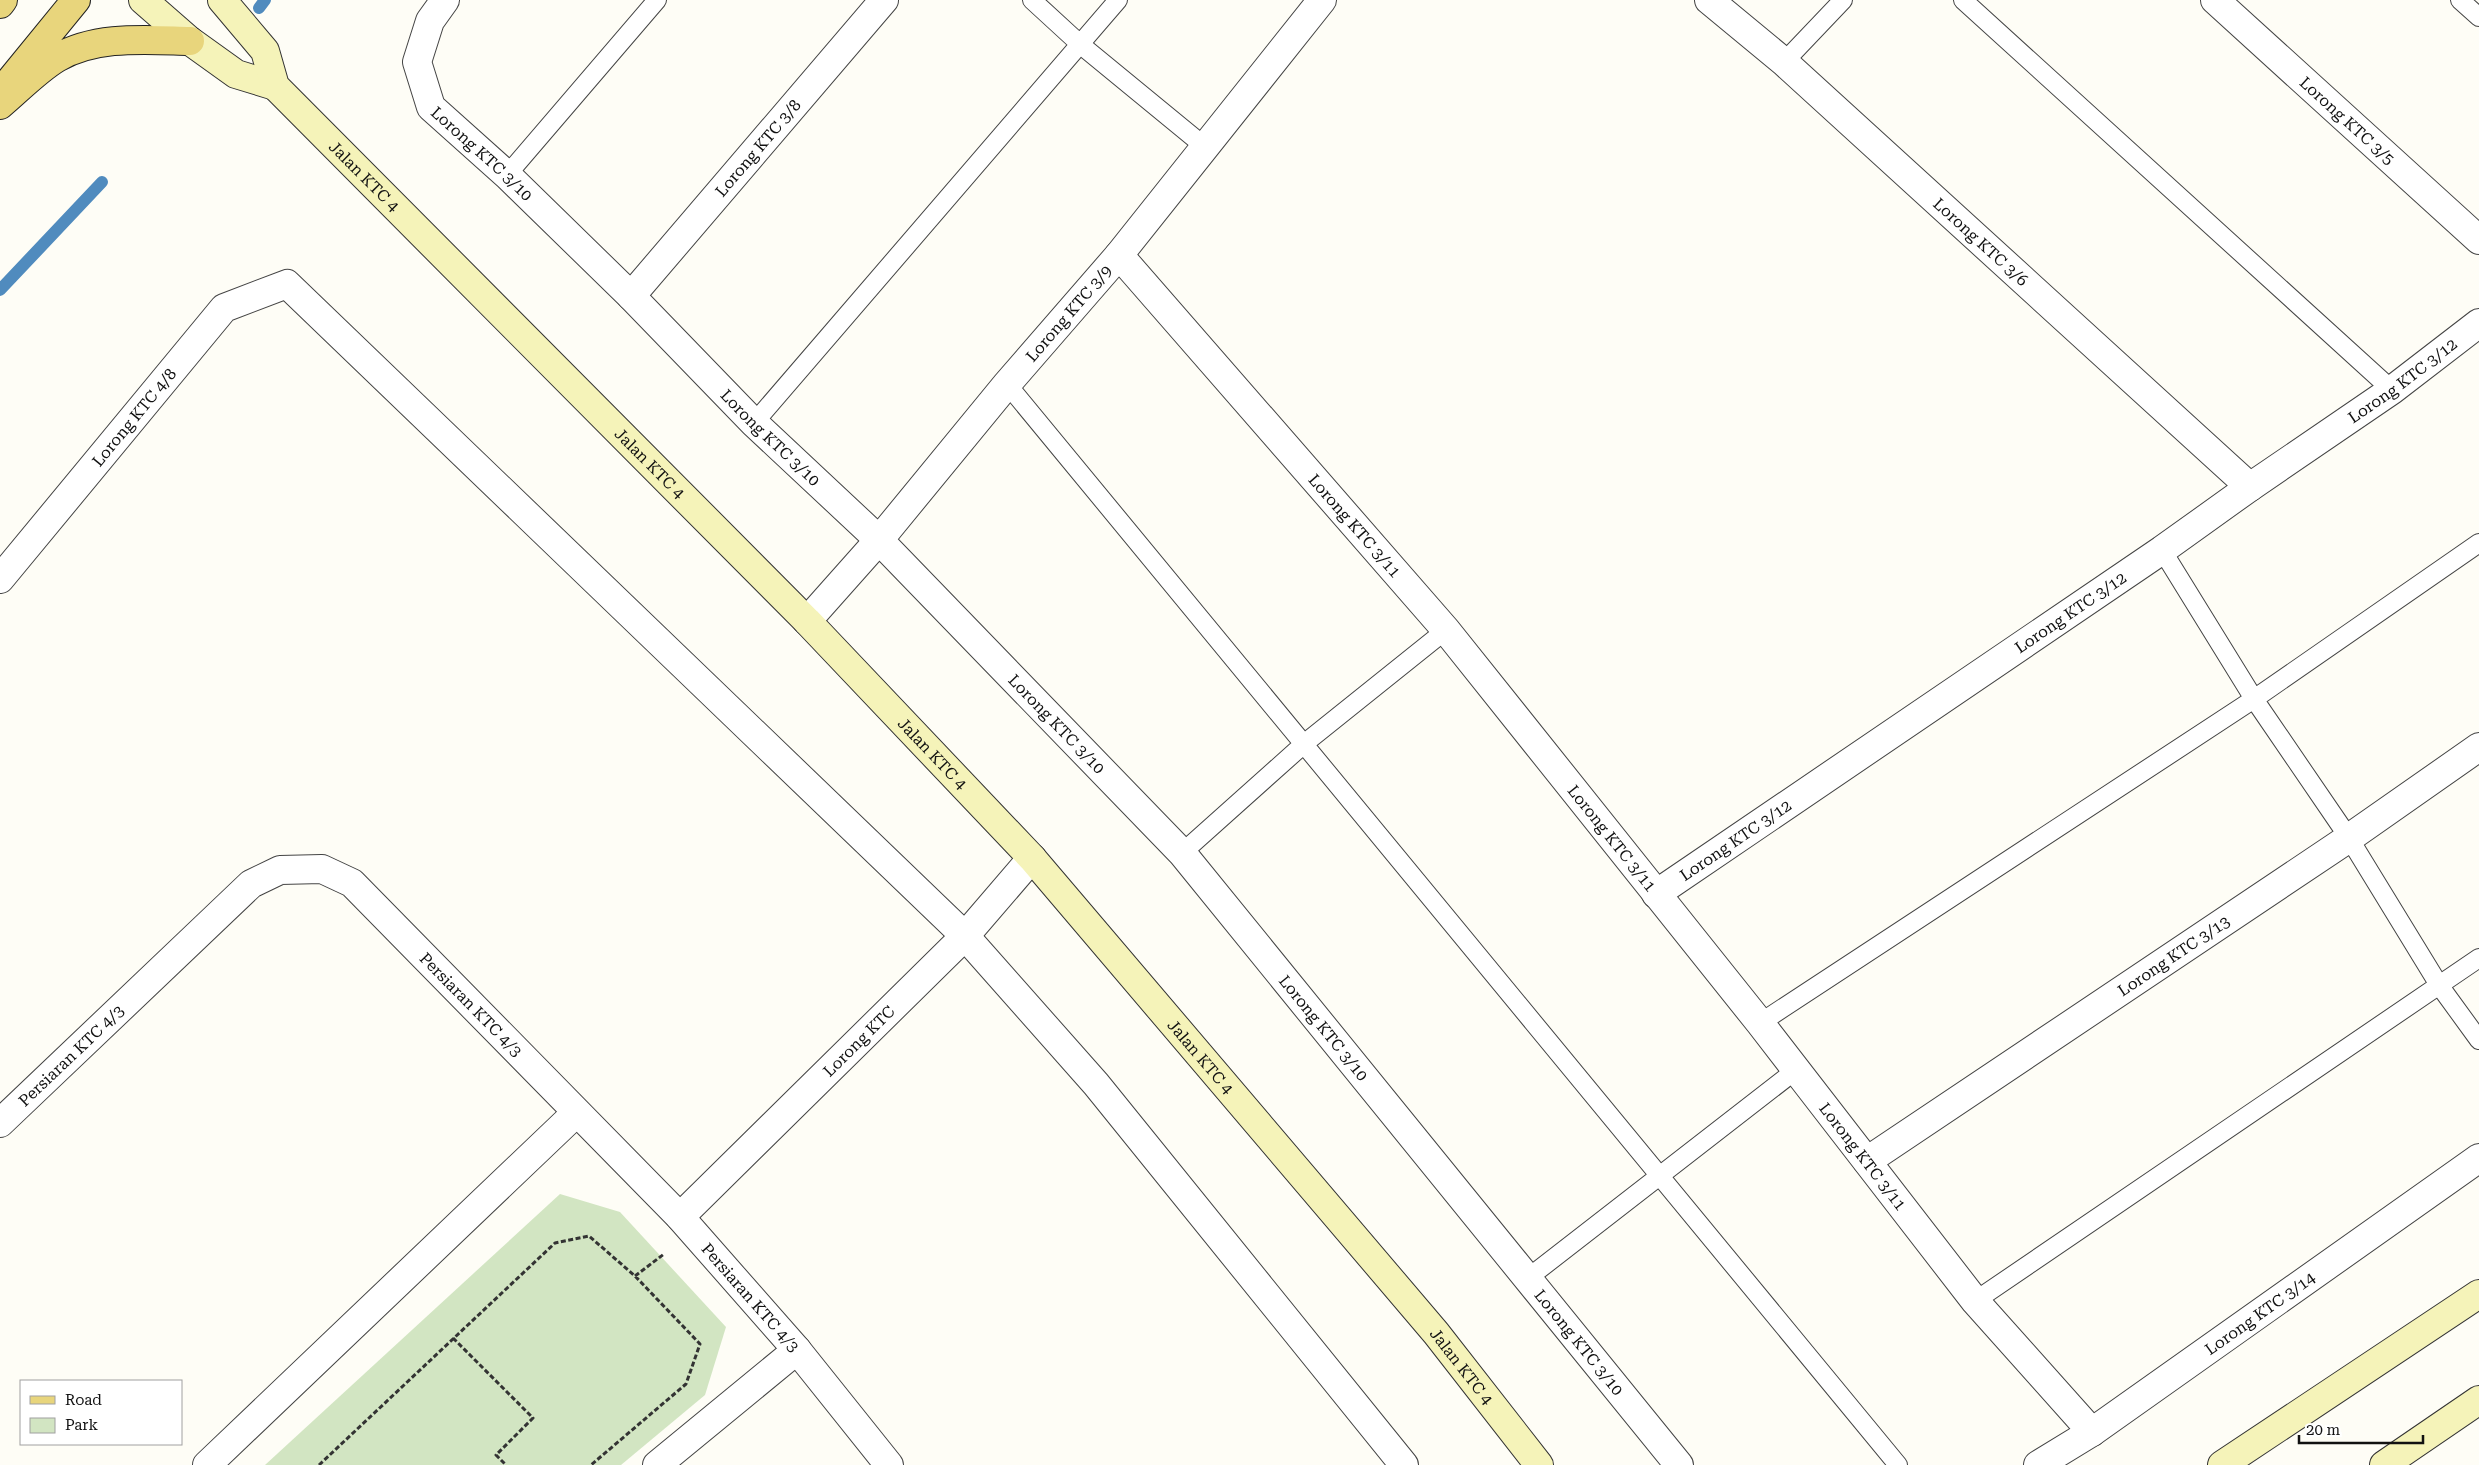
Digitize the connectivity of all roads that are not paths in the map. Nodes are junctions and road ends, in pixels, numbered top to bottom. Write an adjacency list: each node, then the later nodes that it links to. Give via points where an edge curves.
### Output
1 (3, 0): 15 (main road)
2 (76, 0): 22 (main road)
3 (143, 0): 18 (street, Jalan KTC 4)
4 (222, 0): 21 (street, Jalan KTC 4, via 265,51)
5 (657, 0): 25 (lane)
6 (884, 0): 28 (street, Lorong KTC 3/8)
7 (1032, 0): 19 (lane)
8 (1118, 0): 19 (lane)
9 (1322, 0): 24 (street, Lorong KTC 3/9)
10 (1709, 0): 20 (street, Lorong KTC 3/6)
11 (1843, 0): 20 (lane)
12 (1963, 0): 31 (lane)
13 (2215, 0): 26 (street, Lorong KTC 3/5)
14 (2460, 0): 17 (lane)
15 (0, 4)
16 (437, 10): 25 (street, Lorong KTC 3/10, via 417,62 432,107)
17 (2479, 17)
18 (190, 41): 21 (street, Jalan KTC 4, via 236,74); 23 (main road, via 140,39 94,44 57,58)
19 (1081, 45): 24 (lane); 32 (lane)
20 (1784, 62): 33 (street, Lorong KTC 3/6)
21 (275, 86): 38 (street, Jalan KTC 4)
22 (0, 94)
23 (0, 105)
24 (1204, 146): 27 (street, Lorong KTC 3/9)
25 (507, 175): 28 (street, Lorong KTC 3/10)
26 (2479, 240)
27 (1119, 255): 30 (street, Lorong KTC 3/9); 39 (street, Lorong KTC 3/11)
28 (632, 296): 32 (street, Lorong KTC 3/10)
29 (2479, 323): 31 (street, Lorong KTC 3/12)
30 (1008, 384): 34 (street, Lorong KTC 3/9); 41 (lane)
31 (2392, 390): 33 (street, Lorong KTC 3/12)
32 (754, 423): 34 (street, Lorong KTC 3/10)
33 (2250, 487): 36 (street, Lorong KTC 3/12)
34 (879, 540): 38 (street, Lorong KTC 3/9); 44 (street, Lorong KTC 3/10)
35 (2479, 543): 40 (lane)
36 (2162, 550): 40 (lane); 46 (street, Lorong KTC 3/12)
37 (0, 579): 47 (street, Lorong KTC 4/8, via 224,308 287,284)
38 (807, 621): 45 (street, Jalan KTC 4)
39 (1446, 630): 41 (lane); 46 (street, Lorong KTC 3/11)
40 (2254, 699): 43 (lane); 50 (lane)
41 (1305, 743): 44 (lane); 57 (lane)
42 (2479, 747): 43 (street, Lorong KTC 3/13)
43 (2349, 838): 49 (lane); 56 (street, Lorong KTC 3/13)
44 (1182, 853): 59 (street, Lorong KTC 3/10)
45 (1032, 858): 47 (street, Lorong KTC); 69 (street, Jalan KTC 4, via 1436,1333)
46 (1656, 894): 50 (street, Lorong KTC 3/11)
47 (965, 936): 58 (street, Lorong KTC); 68 (street, via 1096,1084)
48 (2479, 958): 49 (lane)
49 (2439, 985): 51 (lane); 61 (lane)
50 (1760, 1023): 52 (street, Lorong KTC 3/11)
51 (2479, 1040)
52 (1796, 1070): 56 (street, Lorong KTC 3/11); 57 (lane)
53 (576, 1113): 54 (street, Persiaran KTC 4/3, via 352,883 322,869 280,870 251,884); 58 (street, Persiaran KTC 4/3); 65 (street)
54 (0, 1123)
55 (2479, 1158): 64 (street, Lorong KTC 3/14)
56 (1867, 1162): 61 (street, Lorong KTC 3/11)
57 (1660, 1174): 59 (lane); 71 (lane)
58 (680, 1217): 62 (street, Persiaran KTC 4/3)
59 (1528, 1278): 70 (street, Lorong KTC 3/10)
60 (2479, 1294): 73 (street)
61 (1975, 1301): 64 (street, Lorong KTC 3/11)
62 (797, 1350): 66 (street); 67 (street, Persiaran KTC 4/3)
63 (2479, 1400): 74 (street)
64 (2092, 1432): 72 (street, Lorong KTC 3/14)
65 (207, 1465)
66 (658, 1465)
67 (888, 1465)
68 (1404, 1465)
69 (1540, 1465)
70 (1679, 1465)
71 (1898, 1465)
72 (2038, 1465)
73 (2222, 1465)
74 (2384, 1465)

